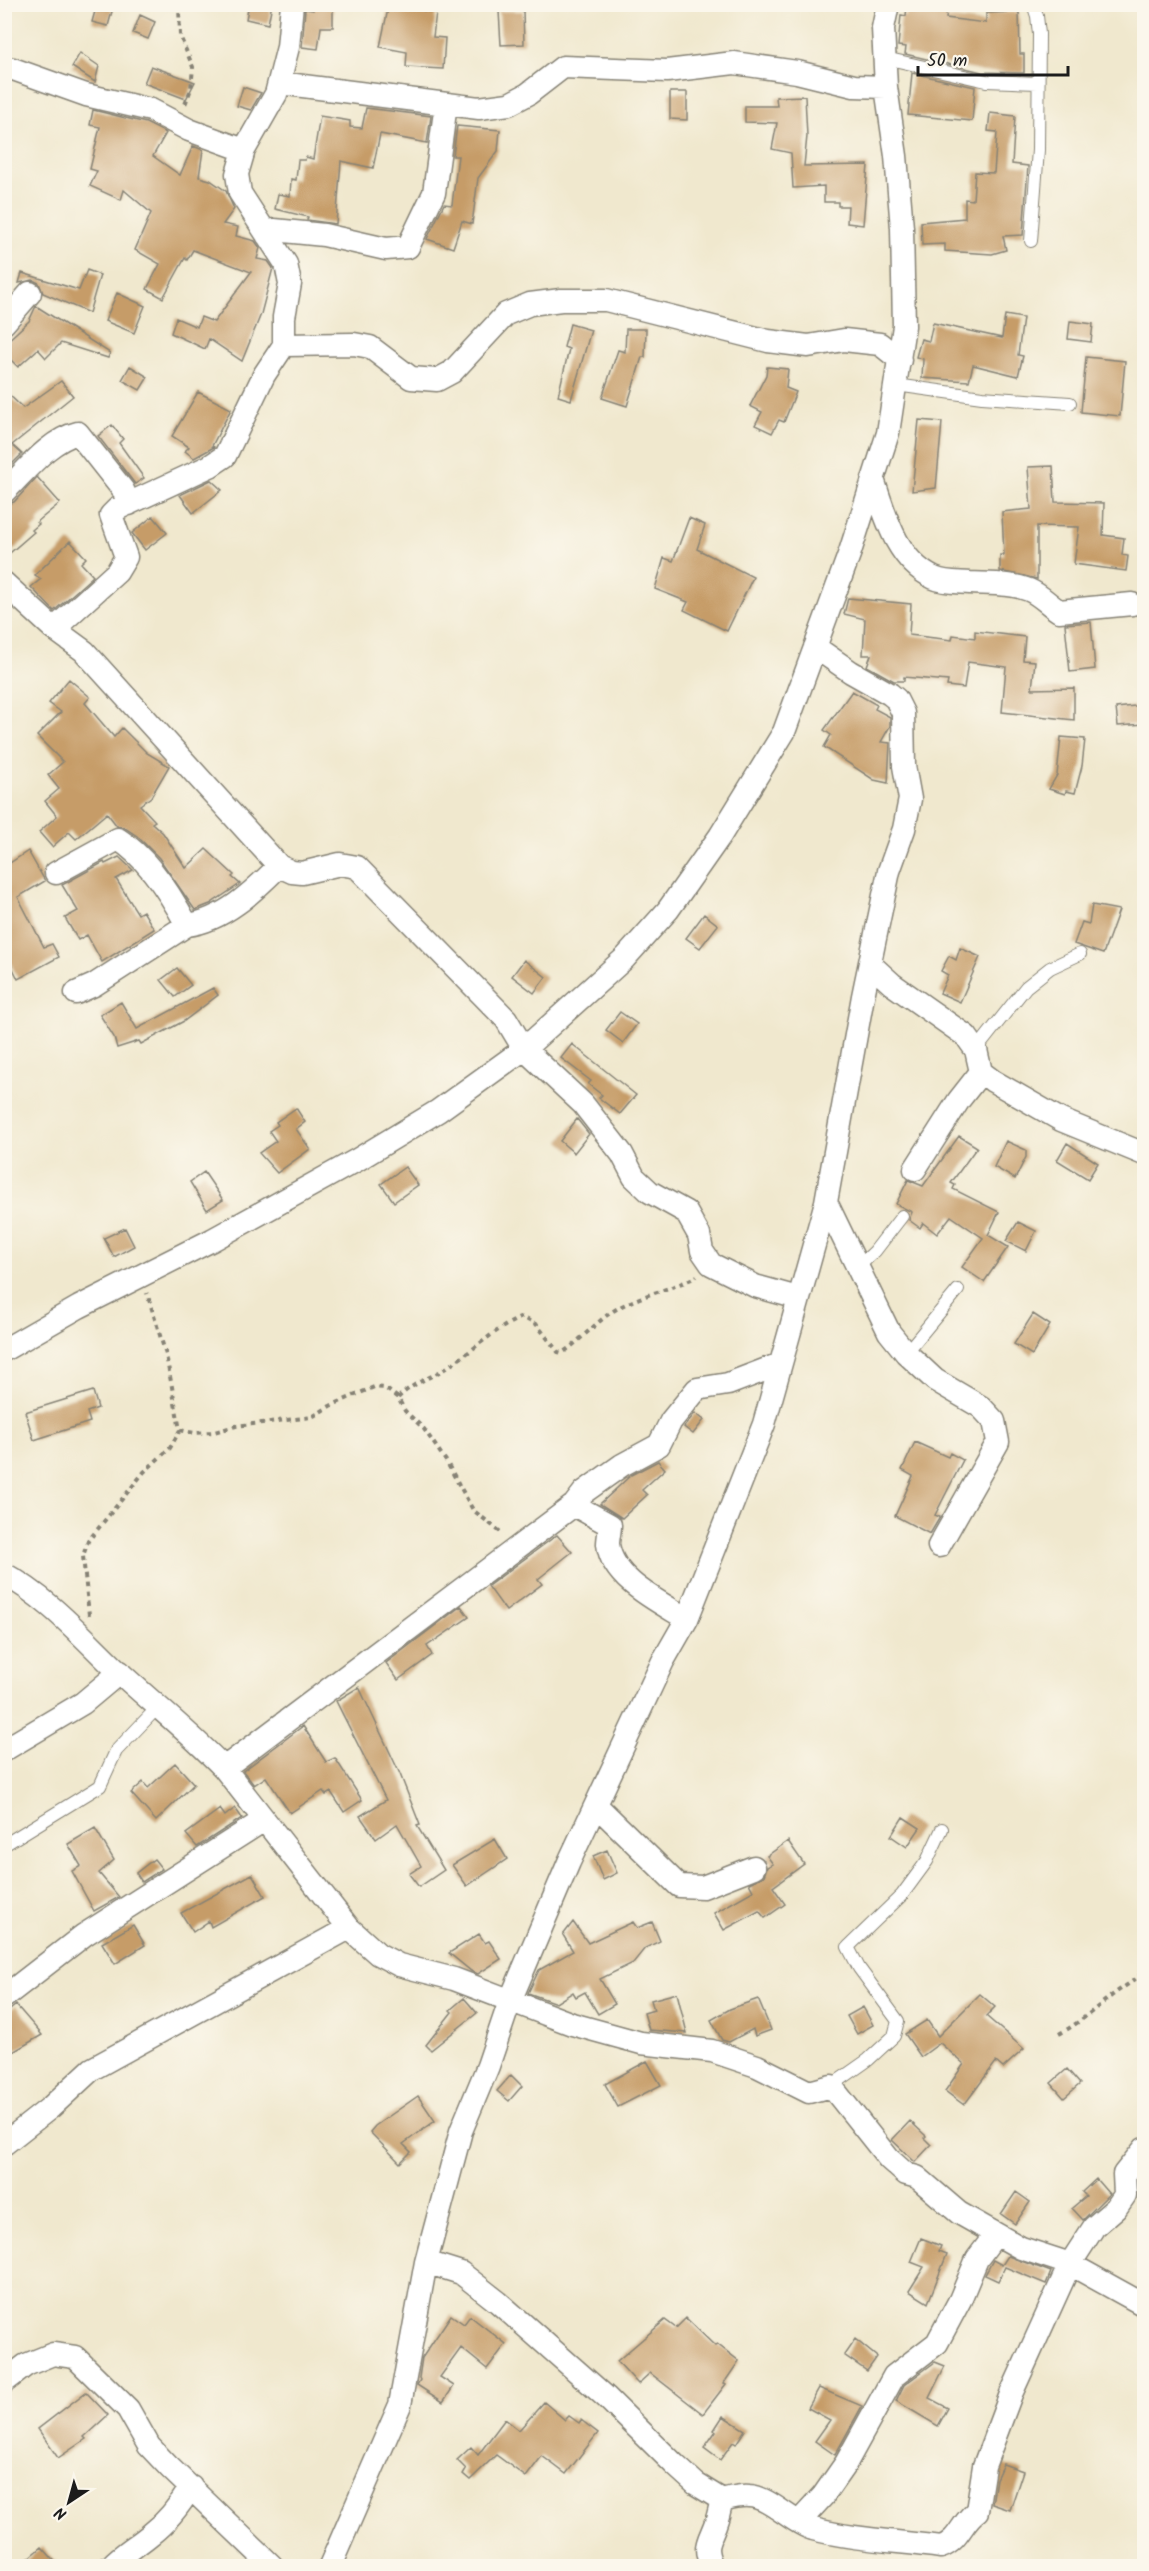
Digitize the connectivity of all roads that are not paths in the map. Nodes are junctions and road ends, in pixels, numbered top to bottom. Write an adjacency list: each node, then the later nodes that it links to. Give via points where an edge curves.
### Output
1 (292, 4): 7 (street, via 288,47)
2 (888, 4): 4 (street, via 883,28)
3 (1033, 4): 6 (lane, via 1039,34)
4 (885, 58): 6 (lane, via 986,81); 8 (street)
5 (4, 68): 10 (street, via 86,95 151,110)
6 (1038, 82): 12 (lane, via 1038,150)
7 (279, 83): 9 (street); 10 (street)
8 (886, 87): 9 (street, via 854,87 797,72 734,63 667,71 563,67 509,104 479,108); 16 (street, via 902,228 904,326)
9 (446, 104): 11 (street, via 434,193 408,247 386,249 324,235 273,230)
10 (244, 150): 11 (street, via 237,174 240,193)
11 (267, 235): 15 (street, via 286,264 290,284)
12 (1030, 241)
13 (30, 293): 14 (street)
14 (4, 323)
15 (284, 345): 16 (street, via 370,347 411,378 437,380 452,372 506,314 530,304 606,300 768,340 808,346 844,340 880,344); 21 (street, via 264,375 225,456)
16 (900, 360): 17 (street)
17 (896, 385): 18 (lane, via 982,397); 19 (street, via 888,434)
18 (1070, 403)
19 (873, 479): 23 (street, via 900,547 934,578 1018,587 1041,596 1059,611); 25 (street)
20 (4, 492): 21 (street, via 54,445 78,433 123,490)
21 (129, 504): 24 (street, via 111,515 126,557 122,564)
22 (4, 584): 24 (street)
23 (1132, 604)
24 (54, 629): 26 (street, via 84,651)
25 (815, 647): 30 (street, via 890,694 903,713 904,765 910,799 889,871); 32 (street, via 784,732 669,910 625,958)
26 (279, 866): 28 (street, via 249,895 202,923); 32 (street, via 302,873 340,864 357,867 506,1019)
27 (56, 873): 28 (street, via 118,839 132,848 175,902)
28 (187, 925): 31 (street)
29 (1080, 954): 33 (lane, via 1050,968 1026,987)
30 (870, 964): 33 (street, via 966,1036); 37 (street)
31 (76, 993)
32 (524, 1049): 41 (street, via 583,1104 622,1154 634,1177 650,1192 686,1212 711,1264 755,1286); 42 (street, via 438,1111 357,1160)
33 (975, 1050): 34 (street)
34 (981, 1072): 35 (street, via 1061,1120); 36 (street)
35 (1144, 1154)
36 (915, 1169)
37 (826, 1202): 39 (street); 41 (street)
38 (902, 1216): 39 (lane)
39 (858, 1267): 43 (street, via 889,1332)
40 (958, 1290): 43 (lane)
41 (798, 1298): 44 (street)
42 (4, 1350)
43 (906, 1353): 46 (street, via 935,1380 981,1407 994,1421 998,1442)
44 (780, 1364): 45 (street, via 728,1384 697,1389 671,1421 659,1445 622,1465 584,1492); 48 (street, via 764,1424)
45 (574, 1505): 48 (street, via 610,1525 608,1544 615,1563 637,1588); 52 (street)
46 (939, 1546)
47 (4, 1574): 49 (street, via 38,1595)
48 (687, 1619): 53 (street, via 663,1661)
49 (120, 1672): 50 (street); 51 (street, via 83,1703)
50 (158, 1707): 52 (street); 56 (lane, via 116,1751 100,1786)
51 (4, 1750)
52 (224, 1768): 54 (street)
53 (596, 1805): 57 (street, via 679,1886 703,1887); 60 (street)
54 (264, 1821): 58 (street); 59 (street, via 84,1935)
55 (942, 1829): 61 (lane, via 927,1861 902,1894 848,1947 898,2021 894,2036 868,2061)
56 (4, 1845)
57 (754, 1867)
58 (349, 1928): 60 (street, via 378,1954 399,1965 454,1979); 62 (street, via 92,2069)
59 (4, 1997)
60 (510, 2001): 61 (street, via 641,2043 712,2051 757,2066 809,2092); 65 (street, via 461,2131)
61 (831, 2086): 64 (street, via 889,2159 959,2213)
62 (4, 2144)
63 (1144, 2149): 66 (street, via 1124,2174 1125,2195 1094,2227)
64 (996, 2235): 66 (street); 71 (street, via 977,2259 937,2343 894,2376 846,2463)
65 (426, 2262): 70 (street, via 461,2273 498,2302 607,2398 696,2484); 74 (street, via 400,2405)
66 (1070, 2264): 67 (street); 71 (street, via 1011,2394 984,2466 977,2511 967,2517 949,2544 941,2547 882,2541 811,2528)
67 (1144, 2305)
68 (4, 2382): 69 (street, via 26,2365 53,2354 75,2357 128,2409 148,2445)
69 (191, 2487): 72 (street, via 178,2508 152,2534); 73 (street)
70 (722, 2500): 71 (street, via 750,2496); 75 (street, via 707,2541 706,2556)
71 (799, 2522)
72 (111, 2566)
73 (272, 2566)
74 (330, 2566)
75 (712, 2566)

